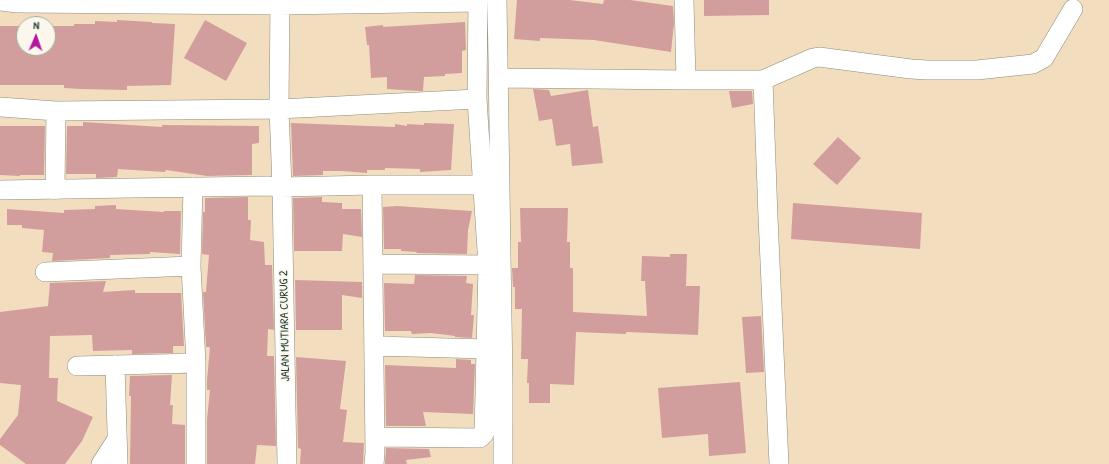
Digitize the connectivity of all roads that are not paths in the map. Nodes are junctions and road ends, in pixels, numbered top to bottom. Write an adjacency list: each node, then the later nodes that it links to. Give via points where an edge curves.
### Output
1 (497, 0): 7 (street)
2 (684, 0): 8 (street)
3 (0, 1): 5 (street)
4 (478, 1): 5 (street); 10 (street)
5 (280, 3): 12 (street, JALAN MUTIARA CURUG 2)
6 (1073, 9): 9 (street, via 1044,58 1033,64 977,70 927,70 819,57)
7 (498, 78): 8 (street); 36 (street, via 504,380)
8 (686, 80): 9 (street)
9 (763, 80): 37 (street)
10 (477, 99): 12 (street); 15 (street)
11 (0, 108): 13 (street)
12 (279, 109): 13 (street); 17 (street, JALAN MUTIARA CURUG 2)
13 (56, 111): 19 (street)
14 (372, 184): 15 (street); 17 (street); 20 (street)
15 (482, 185): 21 (street)
16 (193, 187): 17 (street); 19 (street); 22 (street)
17 (282, 187): 34 (street, JALAN MUTIARA CURUG 2)
18 (0, 190): 19 (street)
19 (55, 190)
20 (373, 264): 21 (street); 24 (street)
21 (488, 265): 25 (street)
22 (191, 266): 23 (street); 26 (street)
23 (45, 272)
24 (374, 346): 25 (street); 29 (street)
25 (487, 349): 29 (street, via 483,436)
26 (196, 363): 27 (street); 33 (street)
27 (115, 365): 28 (street); 30 (street)
28 (77, 366)
29 (375, 437): 35 (street)
30 (117, 439): 31 (street); 32 (street)
31 (101, 464)
32 (118, 464)
33 (196, 464)
34 (287, 464)
35 (374, 464)
36 (503, 464)
37 (779, 464)

